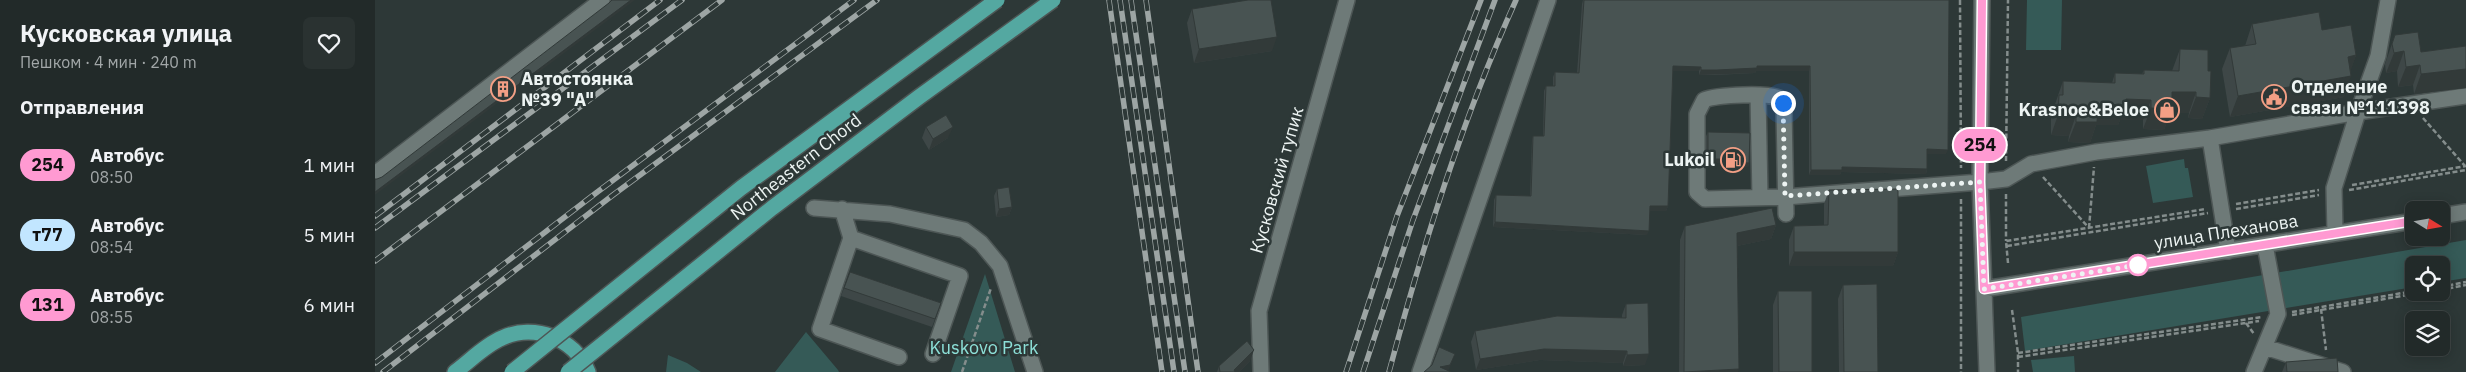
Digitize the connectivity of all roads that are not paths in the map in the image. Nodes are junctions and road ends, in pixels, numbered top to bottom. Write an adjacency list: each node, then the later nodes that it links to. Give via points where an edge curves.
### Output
1 (602, 0): 12 (street)
2 (997, 0): 31 (main road, Northeastern Chord, bridge, via 741,188)
3 (1053, 0): 32 (main road, Northeastern Chord, bridge, via 780,202)
4 (1347, 0): 35 (street, Кусковский тупик, via 1259,311)
5 (1548, 0): 36 (street)
6 (1982, 0): 13 (street)
7 (2388, 0): 10 (street, via 2378,56)
8 (1758, 96): 14 (street, via 1777,97 1784,106); 15 (street); 15 (street, via 1714,97 1700,104 1697,114 1697,192 1705,199)
9 (2466, 96): 10 (street)
10 (2358, 112): 11 (street); 22 (street, via 2334,188)
11 (2210, 138): 13 (street, via 2096,152 2031,164 2006,179); 25 (street)
12 (375, 174)
13 (1980, 182): 14 (street); 26 (street)
14 (1785, 196): 15 (street); 18 (street)
15 (1759, 197)
16 (814, 208): 17 (street)
17 (842, 209): 23 (street); 34 (street, via 890,214 964,230 981,242 999,266)
18 (1779, 212)
19 (2466, 212): 20 (street)
20 (2450, 215)
21 (2405, 221): 22 (street, улица Плеханова)
22 (2335, 233): 24 (street, улица Плеханова)
23 (851, 238): 28 (street, via 960,276); 29 (street, via 820,329)
24 (2265, 245): 25 (street, улица Плеханова); 27 (street, via 2278,316)
25 (2228, 251): 26 (street, улица Плеханова)
26 (1984, 289): 37 (street)
27 (2265, 347): 38 (street); 39 (street)
28 (933, 354)
29 (899, 357)
30 (455, 372): 33 (main road, via 501,338 537,332 561,340 579,357)
31 (512, 372)
32 (567, 372)
33 (588, 372)
34 (1035, 372)
35 (1261, 372)
36 (1421, 372)
37 (1987, 372)
38 (2254, 372)
39 (2343, 372)

